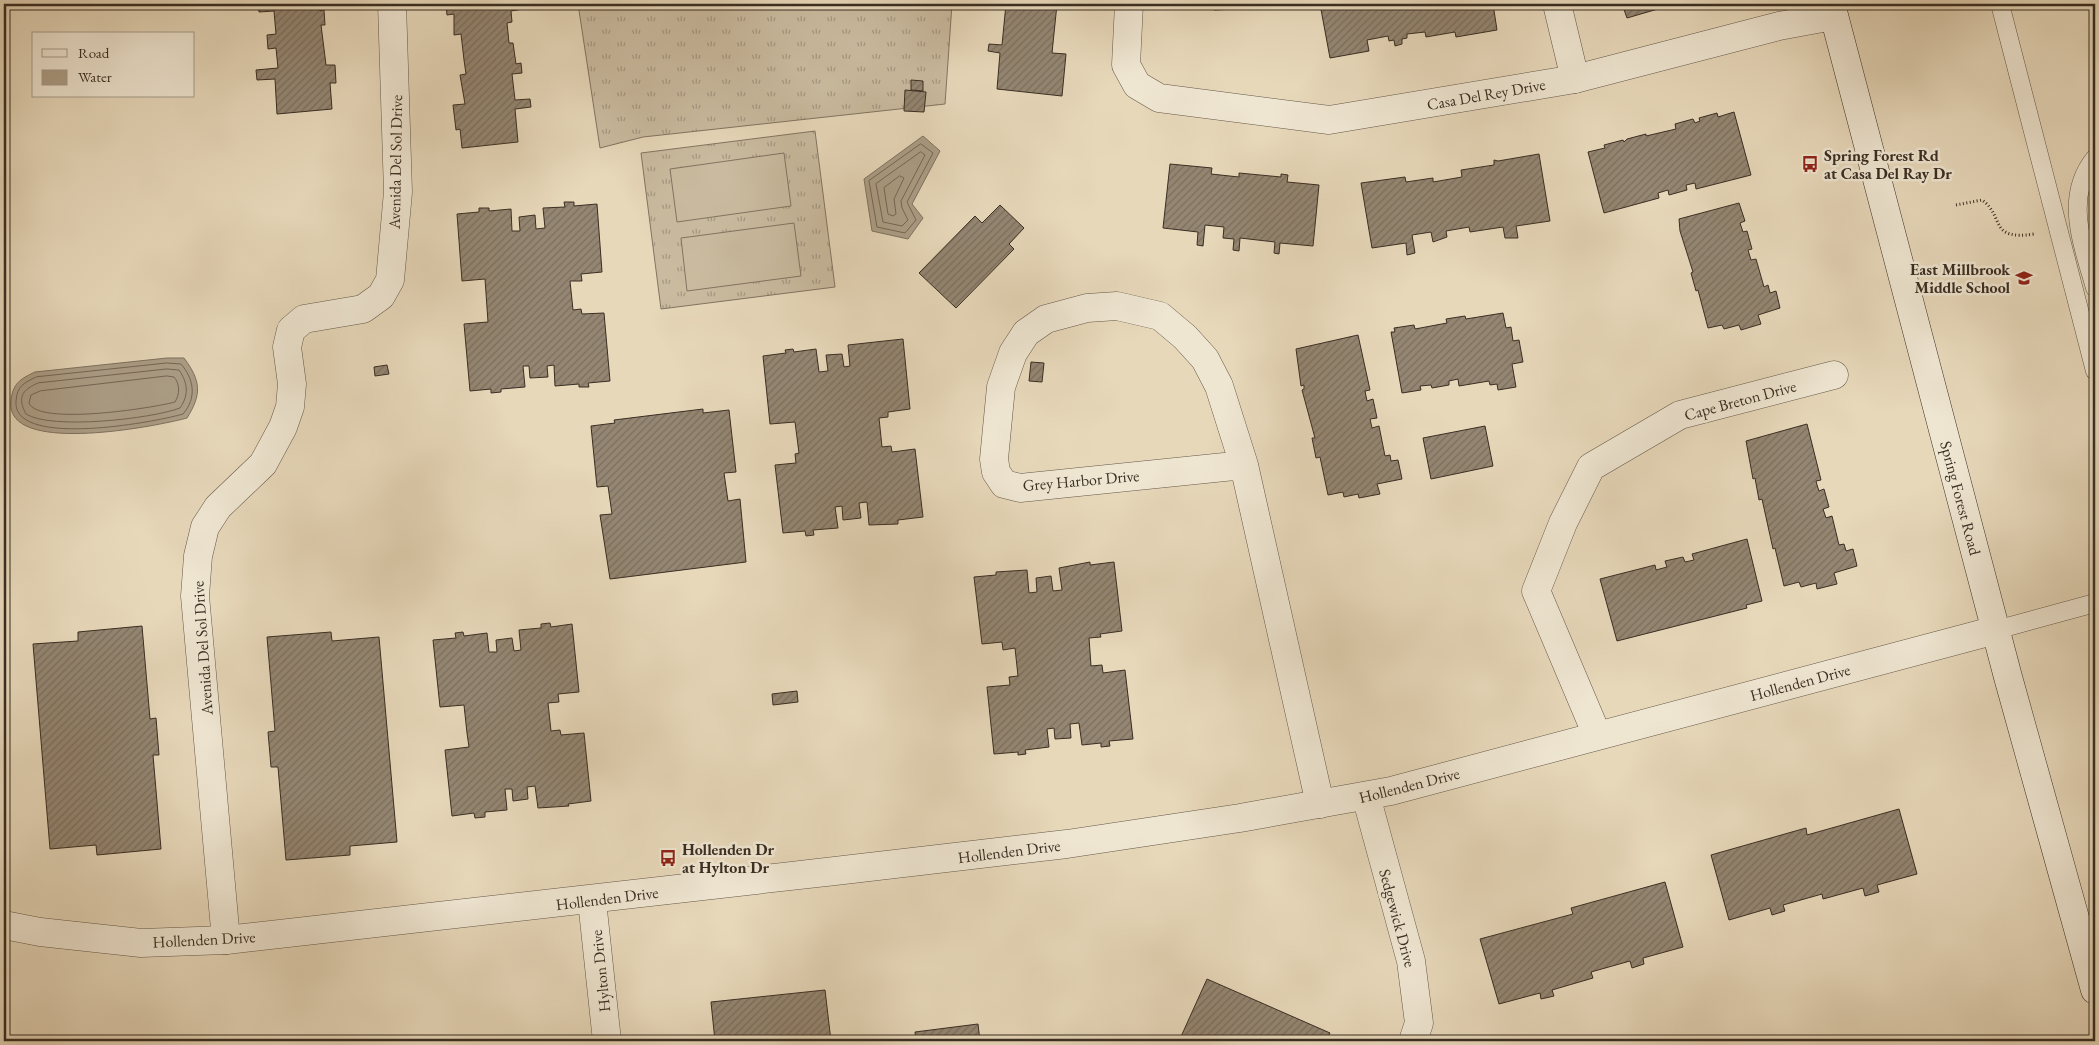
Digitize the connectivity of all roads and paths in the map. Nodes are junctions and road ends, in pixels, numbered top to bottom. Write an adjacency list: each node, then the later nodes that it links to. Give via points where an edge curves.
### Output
1 (392, 4): 21 (street, Avenida Del Sol Drive, via 398,192 390,280 381,296 362,309 304,319 291,330 288,347 292,384 290,407 283,427 263,464 218,507 205,528 198,556 195,596)
2 (1129, 4): 6 (street, Casa Del Rey Drive, via 1126,65 1136,85 1159,98 1329,120)
3 (1557, 4): 6 (street)
4 (2000, 4): 11 (lane)
5 (1832, 10): 6 (street, Casa Del Rey Drive); 15 (street, Spring Forest Road)
6 (1575, 79)
7 (2095, 158): 10 (lane, via 2078,188 2077,216)
8 (1956, 205): 9 (path, via 1982,200 1988,204 1998,226 2007,232 2020,236)
9 (2036, 233)
10 (2095, 288)
11 (2095, 371)
12 (1834, 375): 16 (street, Cape Breton Drive, via 1680,415 1591,467 1563,523 1536,591)
13 (1244, 465): 13 (street, Grey Harbor Drive, via 1020,488 1004,484 996,472 994,459 1001,387 1013,353 1026,333 1046,320 1087,308 1117,306 1160,316 1206,359 1219,386); 18 (street, Grey Harbor Drive)
14 (2095, 603): 15 (lane)
15 (1996, 630): 16 (street, Hollenden Drive); 22 (street, Spring Forest Road)
16 (1597, 735): 17 (street, Hollenden Drive)
17 (1366, 796): 18 (street, Hollenden Drive); 24 (street, Sedgewick Drive, via 1411,961 1419,1023)
18 (1320, 804): 19 (street, Hollenden Drive, via 1067,844)
19 (592, 901): 21 (street, Hollenden Drive); 23 (street, Hylton Drive)
20 (4, 925): 21 (street, Hollenden Drive, via 141,943)
21 (226, 940)
22 (2095, 990)
23 (608, 1041)
24 (1413, 1041)

